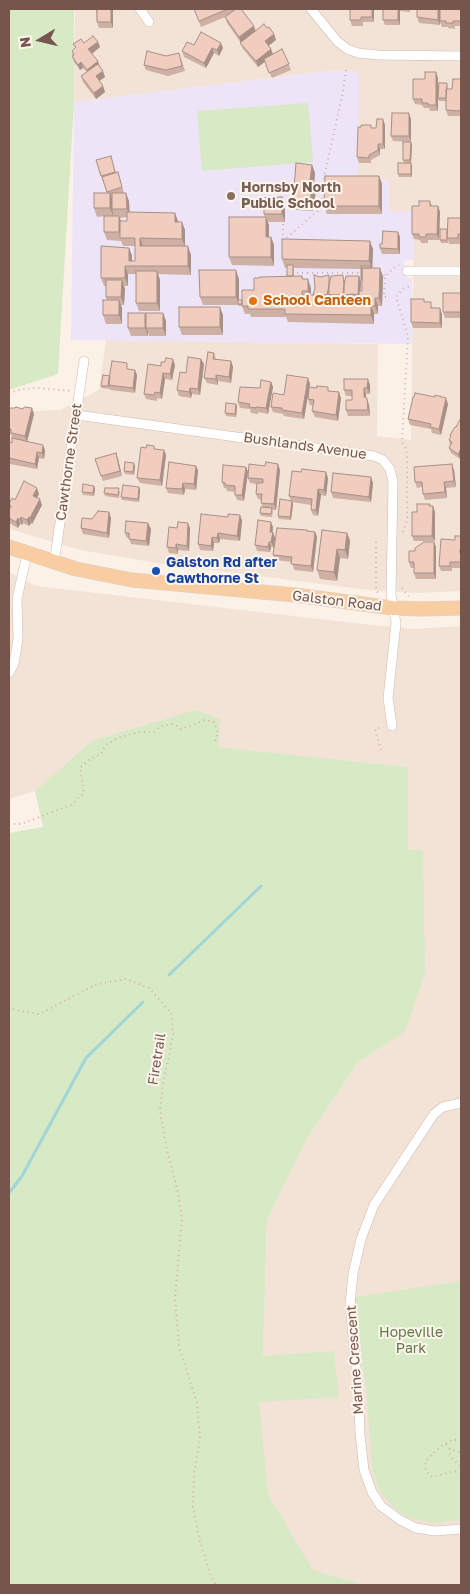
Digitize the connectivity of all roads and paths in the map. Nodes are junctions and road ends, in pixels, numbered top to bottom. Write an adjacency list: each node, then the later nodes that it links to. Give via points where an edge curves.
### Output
1 (140, 9): 3 (street)
2 (311, 9): 4 (street, via 337,41 358,53)
3 (149, 22)
4 (461, 56)
5 (346, 70): 7 (path, via 324,177 322,207)
6 (283, 222): 7 (path)
7 (283, 240): 8 (path)
8 (283, 246)
9 (405, 268): 10 (street); 14 (path, via 392,269)
10 (461, 271)
11 (292, 273): 13 (path)
12 (371, 273): 14 (path)
13 (362, 274)
14 (386, 276): 16 (path)
15 (412, 286): 21 (path, via 404,288 395,297 408,336 402,443 407,457 407,521)
16 (386, 297)
17 (84, 360): 18 (street, Cawthorne Street)
18 (79, 392): 19 (path, via 39,388); 20 (street, Cawthorne Street)
19 (9, 393)
20 (77, 415): 25 (street, Cawthorne Street); 29 (street, Bushlands Avenue, via 374,456 383,460 390,469 393,482)
21 (402, 535)
22 (376, 542): 27 (path)
23 (9, 547): 24 (main road, Galston Road)
24 (27, 554): 25 (main road, Galston Road); 31 (street, via 17,599 18,639 14,664)
25 (54, 563): 29 (main road, Galston Road, via 132,580)
26 (400, 584): 28 (path)
27 (378, 593)
28 (409, 596)
29 (393, 608): 30 (main road, Galston Road); 32 (street, via 396,623 388,698)
30 (461, 608)
31 (9, 673)
32 (392, 726): 34 (path, via 375,729)
33 (214, 745): 35 (path, via 218,732 214,722 205,720 181,729 173,724 161,726 154,732 138,732 118,738 80,768 84,793 71,805 21,824)
34 (381, 750)
35 (9, 824)
36 (9, 1006): 44 (path, Firetrail, via 39,1014 96,984 126,979 149,988 171,1013 173,1034 160,1110 182,1219 175,1297 179,1347 198,1403 200,1439 194,1473 194,1507 200,1542)
37 (461, 1103): 43 (street, Marine Crescent, via 443,1107 434,1114 374,1205 361,1239 350,1304 364,1470 372,1492 381,1506 416,1528 435,1531)
38 (461, 1439): 39 (path)
39 (446, 1444): 40 (path); 42 (path, via 428,1458 426,1471 432,1477)
40 (450, 1449): 41 (path); 42 (path, via 451,1457)
41 (461, 1453)
42 (461, 1468)
43 (461, 1529)
44 (216, 1585)

